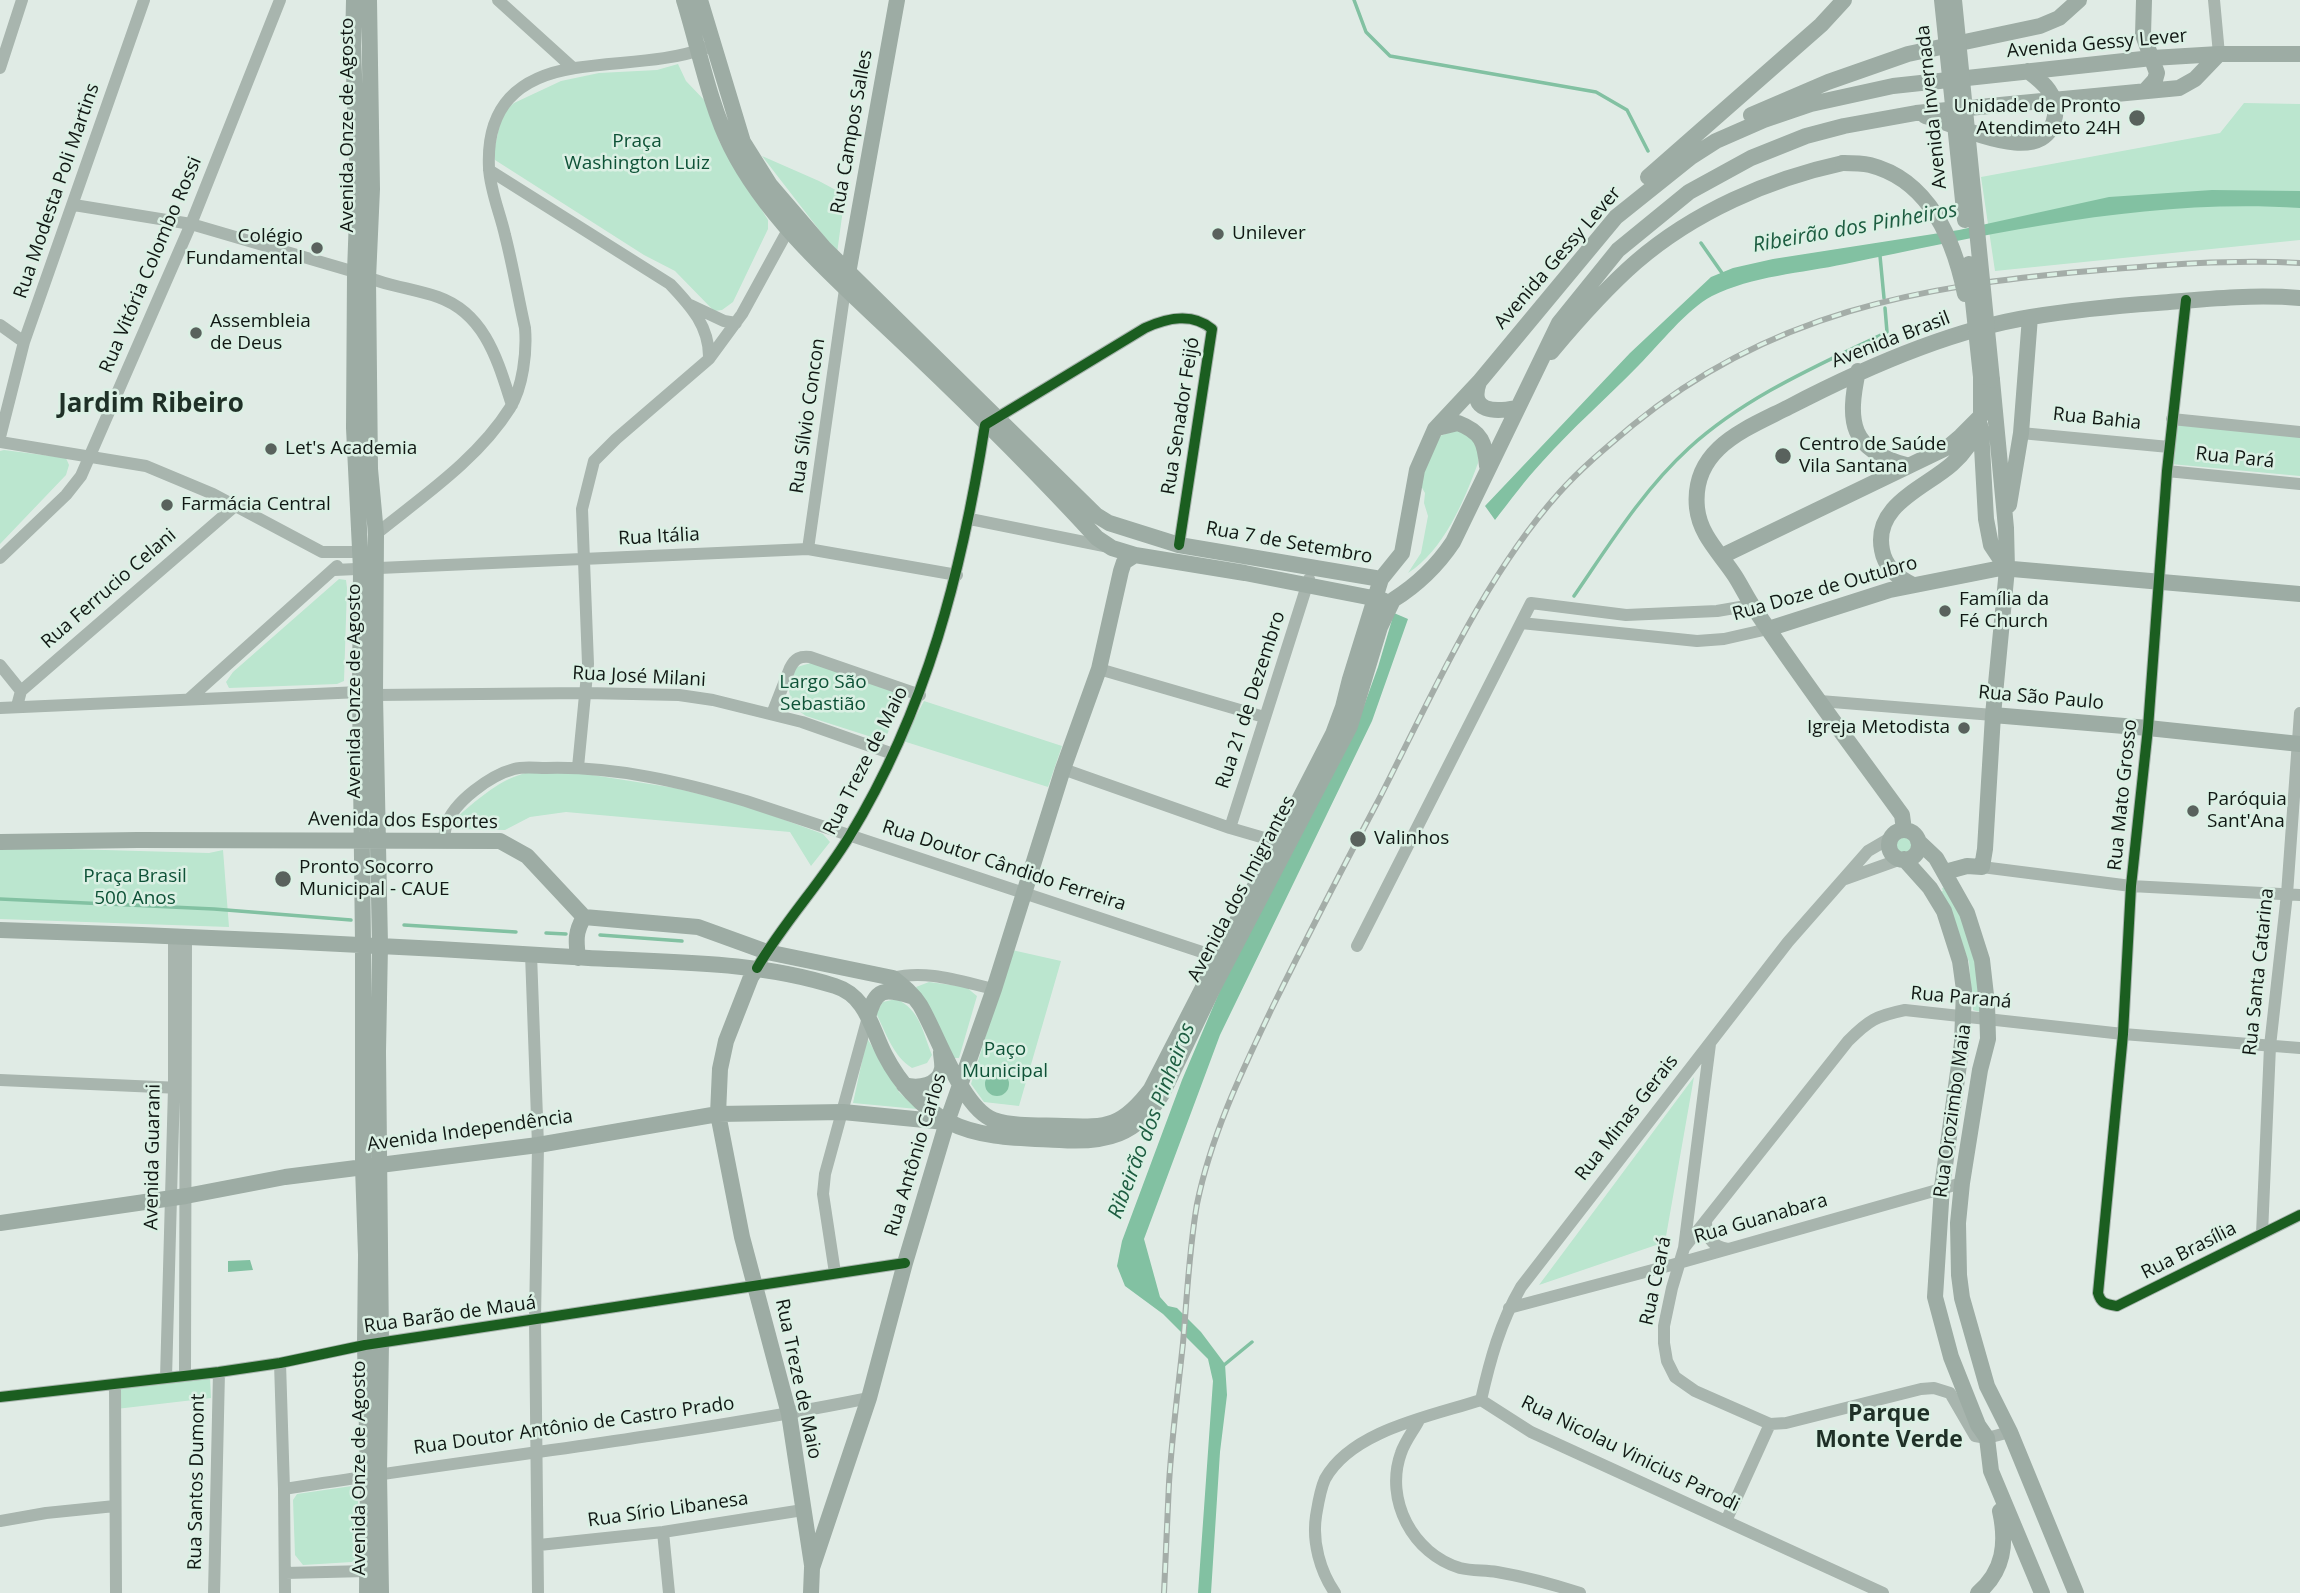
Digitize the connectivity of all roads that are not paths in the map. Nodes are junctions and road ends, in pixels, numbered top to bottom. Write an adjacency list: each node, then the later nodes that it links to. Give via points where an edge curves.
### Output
1 (22, 0): 20 (street)
2 (144, 0): 28 (street, Rua Modesta Poli Martins)
3 (280, 0): 30 (street, Rua Vitória Colombo Rossi)
4 (354, 0): 33 (main road, Avenida Onze de Agosto)
5 (369, 0): 33 (main road, Avenida Onze de Agosto, via 372,189)
6 (498, 0): 21 (street)
7 (684, 0): 16 (main road)
8 (701, 0): 16 (main road)
9 (897, 0): 32 (main road, Rua Campos Salles)
10 (1844, 0): 29 (main road, via 1649,176)
11 (1942, 0): 45 (main road, Avenida Invernada, bridge)
12 (1954, 0): 45 (main road, Avenida Invernada, bridge)
13 (2078, 0): 26 (main road, via 2059,18 2040,26 1908,54 1828,82 1754,113)
14 (2144, 0): 19 (main road, via 2143,34)
15 (2214, 0): 17 (street)
16 (706, 48): 21 (street, via 650,61); 31 (main road, via 721,124 730,146); 32 (main road, via 743,142 760,171 806,229)
17 (2219, 54): 18 (main road, Avenida Gessy Lever); 19 (main road, Avenida Gessy Lever); 23 (main road, Avenida Gessy Lever, via 2195,79 2179,88)
18 (2300, 54)
19 (2152, 58): 22 (main road, Avenida Gessy Lever); 23 (main road, via 2157,74)
20 (1, 59)
21 (573, 68): 27 (street, via 546,75 503,103 493,121)
22 (2028, 71): 24 (main road); 26 (main road, Avenida Gessy Lever, via 1854,92)
23 (2145, 92): 24 (main road, Avenida Gessy Lever)
24 (2054, 99): 25 (main road, Avenida Gessy Lever); 25 (main road, via 2050,130 2032,143 1996,139)
25 (1916, 113): 43 (main road, Avenida Gessy Lever, via 1806,136 1751,158 1689,192 1597,274 1559,323)
26 (1716, 141): 29 (main road, Avenida Gessy Lever, via 1670,172)
27 (489, 170): 37 (street, via 656,274); 47 (street, via 525,328 527,349)
28 (74, 205): 30 (street); 41 (street, Rua Modesta Poli Martins)
29 (1616, 218): 46 (main road, Avenida Gessy Lever)
30 (191, 224): 33 (street); 57 (street, Rua Vitória Colombo Rossi)
31 (788, 230): 34 (main road); 39 (street)
32 (849, 271): 34 (main road, Rua Campos Salles); 50 (main road)
33 (361, 275): 47 (street, via 462,309 481,328 496,357); 67 (main road, Avenida Onze de Agosto); 71 (main road, Avenida Onze de Agosto, via 354,428)
34 (845, 289): 50 (main road); 72 (street, Rua Sílvio Concon)
35 (2300, 298): 36 (main road, Avenida Brasil, via 2268,295)
36 (2186, 300): 38 (main road, Avenida Brasil); 49 (street, Rua Mato Grosso)
37 (690, 305): 39 (street); 42 (street, via 702,323)
38 (2030, 317): 44 (main road, Avenida Brasil, via 1982,328); 54 (main road)
39 (736, 323): 42 (street)
40 (0, 325): 41 (street)
41 (24, 342): 55 (street, Rua Modesta Poli Martins)
42 (709, 359): 77 (street, via 594,461 582,509)
43 (1538, 368): 45 (main road, bridge, via 1612,284 1666,238 1774,182 1843,163 1868,164 1890,172 1931,206 1945,229 1963,284); 48 (main road, Avenida Gessy Lever)
44 (1858, 371): 58 (main road, via 1852,420 1859,436 1886,460); 75 (main road, Avenida Brasil, via 1716,449 1702,470 1697,509 1709,542)
45 (1984, 378): 51 (main road); 66 (main road)
46 (1479, 382): 48 (main road, via 1477,394 1485,408); 52 (main road, Avenida Gessy Lever)
47 (512, 406): 67 (street, via 481,446)
48 (1516, 408): 59 (main road, Avenida Gessy Lever)
49 (2172, 418): 53 (street, Rua Pará); 56 (street, Rua Mato Grosso)
50 (990, 421): 63 (street, Rua Treze de Maio); 64 (main road); 65 (main road); 69 (street, Rua Senador Feijó, via 1145,328 1177,318 1200,321 1212,329)
51 (1981, 421): 58 (main road, via 1948,447); 80 (main road, via 1986,519 1991,545); 86 (main road, via 1971,445 1887,516 1882,553 1894,572)
52 (1435, 429): 59 (main road, via 1458,423 1478,434 1486,446); 84 (main road, Avenida Gessy Lever, via 1417,470 1402,554)
53 (2300, 432)
54 (2021, 433): 56 (street, Rua Bahia); 66 (main road)
55 (0, 439): 57 (street)
56 (2169, 447): 60 (street, Rua Mato Grosso)
57 (91, 455): 62 (street, via 146,466); 76 (street, Rua Vitória Colombo Rossi, via 66,495)
58 (1906, 465): 75 (main road)
59 (1487, 469): 90 (main road, Avenida Gessy Lever, via 1473,506 1447,551 1423,578)
60 (2167, 471): 61 (street, Rua Pará); 85 (street, Rua Mato Grosso)
61 (2300, 484)
62 (234, 506): 73 (street); 96 (street, Rua Ferrucio Celani)
63 (970, 519): 68 (street); 83 (street, Rua Treze de Maio)
64 (1109, 523): 69 (main road, Rua 7 de Setembro); 70 (main road)
65 (1084, 524): 68 (main road); 70 (main road)
66 (2006, 528): 80 (main road)
67 (376, 534): 79 (main road, Avenida Onze de Agosto)
68 (1081, 542): 70 (street)
69 (1179, 545): 78 (main road, Rua 7 de Setembro)
70 (1112, 548): 74 (main road, Rua 7 de Setembro); 82 (main road)
71 (356, 549): 73 (street); 79 (main road, Avenida Onze de Agosto); 81 (street)
72 (808, 549): 77 (street, Rua Itália); 83 (street, Rua Itália)
73 (322, 552): 81 (street)
74 (1135, 555): 82 (main road, Rua Antônio Carlos, via 1124,562); 87 (main road, Rua 7 de Setembro)
75 (1722, 556): 91 (main road, Avenida Brasil)
76 (0, 558)
77 (583, 559): 79 (street, Rua Itália); 98 (street)
78 (1311, 567): 84 (main road, Rua 7 de Setembro); 87 (street, Rua 21 de Dezembro)
79 (368, 569): 81 (street, Rua Itália); 97 (main road, Avenida Onze de Agosto)
80 (2007, 569): 85 (main road, Rua Doze de Outubro); 86 (main road, Rua Doze de Outubro); 106 (main road)
81 (334, 570): 100 (street)
82 (1121, 571): 95 (main road, Rua Antônio Carlos)
83 (957, 575): 99 (street, Rua Treze de Maio)
84 (1381, 579): 89 (main road, Avenida dos Imigrantes)
85 (2158, 582): 88 (main road, Rua Doze de Outubro); 108 (street, Rua Mato Grosso)
86 (1913, 584): 93 (main road, Rua Doze de Outubro)
87 (1308, 585): 89 (main road, Rua 7 de Setembro); 107 (street, Rua 21 de Dezembro)
88 (2300, 594)
89 (1375, 599): 90 (main road, Rua 7 de Setembro); 120 (main road, Avenida dos Imigrantes, via 1343,707)
90 (1393, 600): 120 (main road, Avenida dos Imigrantes, via 1380,627 1350,726)
91 (1752, 605): 92 (street, Rua Doze de Outubro, via 1626,615 1536,602 1528,606); 93 (main road, Avenida Brasil)
92 (1521, 623): 93 (street, Rua Doze de Outubro, via 1697,641); 133 (street)
93 (1768, 629): 101 (main road)
94 (0, 665): 96 (street)
95 (1099, 669): 107 (street); 112 (main road, Rua Antônio Carlos)
96 (21, 691): 102 (street)
97 (368, 693): 98 (street, Rua José Milani); 100 (street, Rua José Milani); 116 (main road, Avenida Onze de Agosto)
98 (586, 693): 105 (street, Rua José Milani, via 679,695); 111 (street)
99 (920, 695): 105 (street, via 801,656 790,667); 110 (street, Rua Treze de Maio)
100 (189, 699): 102 (street, Rua José Milani)
101 (1819, 701): 106 (street, Rua São Paulo); 114 (main road, via 1902,815)
102 (17, 706): 103 (street, Rua José Milani)
103 (0, 708)
104 (2300, 713): 109 (street, Rua Santa Catarina)
105 (772, 714): 110 (street, Rua José Milani)
106 (1993, 715): 108 (main road, Rua São Paulo); 122 (main road)
107 (1264, 717): 113 (street, Rua 21 de Dezembro)
108 (2148, 728): 109 (main road, Rua São Paulo); 125 (street, Rua Mato Grosso)
109 (2299, 744): 128 (street, Rua Santa Catarina)
110 (893, 754): 115 (street, Rua Treze de Maio)
111 (578, 767): 115 (street, Rua Doutor Cândido Ferreira, via 689,784); 119 (street, Rua Doutor Cândido Ferreira, via 515,769 485,783 454,811)
112 (1063, 769): 113 (street); 127 (main road, Rua Antônio Carlos)
113 (1230, 828): 120 (street)
114 (1898, 833): 117 (main road, via 1913,833); 121 (main road, via 1890,850); 124 (street, Rua Minas Gerais, via 1868,850)
115 (850, 836): 127 (street, Rua Doutor Cândido Ferreira); 134 (street, Rua Treze de Maio)
116 (370, 841): 118 (main road, Avenida dos Esportes); 119 (main road, Avenida dos Esportes); 132 (main road, Avenida Onze de Agosto)
117 (1918, 841): 121 (main road, via 1915,855); 123 (main road, Rua Orozimbo Maia)
118 (0, 842)
119 (444, 842): 129 (main road, Avenida dos Esportes, via 500,841 515,848)
120 (1284, 844): 136 (main road, Avenida dos Imigrantes); 156 (main road, Avenida dos Imigrantes, via 1162,1094 1142,1119 1119,1135 1073,1141 992,1135)
121 (1903, 859): 124 (street); 126 (main road, Rua Orozimbo Maia)
122 (1982, 867): 123 (main road); 125 (street)
123 (1945, 872): 126 (main road); 144 (main road, Rua Orozimbo Maia, via 1961,898 1976,939)
124 (1842, 880): 146 (street, Rua Minas Gerais, via 1757,980)
125 (2131, 886): 128 (street); 145 (street, Rua Mato Grosso)
126 (1930, 888): 143 (main road, Rua Orozimbo Maia, via 1944,911 1961,961)
127 (1024, 894): 136 (street, Rua Doutor Cândido Ferreira); 140 (main road, Rua Antônio Carlos)
128 (2293, 894): 147 (street, Rua Santa Catarina)
129 (584, 917): 134 (main road, via 698,927); 137 (main road, via 577,929)
130 (0, 930): 131 (main road)
131 (180, 938): 132 (main road); 153 (street, Avenida Guarani)
132 (372, 945): 135 (main road); 158 (main road, Avenida Onze de Agosto)
133 (1357, 946)
134 (767, 952): 138 (street, Rua Treze de Maio); 139 (main road)
135 (531, 954): 137 (main road); 157 (street)
136 (1217, 957): 151 (main road, Avenida dos Imigrantes, via 1151,1089 1139,1105 1112,1124 1096,1127 992,1120)
137 (578, 958): 138 (main road)
138 (757, 968): 142 (main road, via 844,990 859,1001); 155 (main road, Rua Treze de Maio, via 726,1041)
139 (893, 978): 140 (street, via 921,974); 141 (main road)
140 (994, 989): 151 (main road, Rua Antônio Carlos)
141 (913, 996): 142 (main road, via 893,991 879,994); 148 (main road)
142 (868, 1017): 152 (main road); 154 (street)
143 (1964, 1018): 144 (street, Rua Paraná); 160 (main road, Rua Orozimbo Maia); 163 (street, Rua Paraná, via 1905,1010 1865,1023)
144 (1988, 1019): 145 (street, Rua Paraná); 159 (main road, Rua Orozimbo Maia)
145 (2123, 1034): 147 (street, Rua Paraná); 172 (street, Rua Mato Grosso)
146 (1710, 1044): 166 (street, Rua Ceará); 173 (street, Rua Minas Gerais)
147 (2270, 1046): 149 (street, Rua Paraná); 165 (street, Rua Santa Catarina)
148 (941, 1048): 151 (main road); 152 (main road, via 939,1078 917,1088)
149 (2300, 1048)
150 (0, 1080): 153 (street)
151 (960, 1083): 156 (main road, Rua Antônio Carlos)
152 (904, 1085): 156 (main road)
153 (179, 1088): 161 (street, Avenida Guarani)
154 (843, 1112): 155 (main road, Avenida Independência); 156 (main road, Avenida Independência); 170 (street, via 823,1194)
155 (718, 1114): 157 (main road, Avenida Independência); 171 (main road, Rua Treze de Maio)
156 (947, 1122): 168 (main road, Rua Antônio Carlos)
157 (538, 1146): 158 (main road, Avenida Independência); 174 (street)
158 (371, 1166): 161 (main road, Avenida Independência); 175 (main road, Avenida Onze de Agosto, via 366,1255)
159 (1962, 1183): 160 (street, Rua Guanabara); 187 (main road, Rua Orozimbo Maia, via 1958,1223 1962,1298 1982,1371)
160 (1942, 1187): 167 (street, Rua Guanabara); 188 (main road, Rua Orozimbo Maia, via 1935,1297 1951,1357)
161 (179, 1196): 164 (main road, Avenida Independência); 178 (street, Avenida Guarani); 179 (street, Avenida Guarani)
162 (2300, 1215): 165 (street, Rua Brasília)
163 (1706, 1220): 166 (street, Rua Paraná); 167 (street, via 1706,1235 1717,1247)
164 (0, 1223)
165 (2262, 1234): 172 (street, Rua Brasília, via 2117,1306 2105,1304)
166 (1684, 1248): 169 (street, Rua Ceará)
167 (1728, 1249): 169 (street, Rua Guanabara)
168 (905, 1263): 170 (street, Rua Barão de Mauá); 182 (main road, Rua Antônio Carlos)
169 (1679, 1263): 173 (street, Rua Guanabara); 186 (street, Rua Ceará, via 1664,1326 1667,1361 1675,1377 1695,1391)
170 (835, 1273): 171 (street, Rua Barão de Mauá)
171 (756, 1287): 174 (street, Rua Barão de Mauá); 184 (main road, Rua Treze de Maio)
172 (2098, 1293)
173 (1509, 1308): 183 (street, Rua Minas Gerais, via 1492,1351)
174 (535, 1320): 175 (street, Rua Barão de Mauá); 189 (street)
175 (373, 1344): 176 (street, Rua Barão de Mauá); 191 (main road, Avenida Onze de Agosto)
176 (280, 1363): 177 (street, Rua Barão de Mauá); 192 (street)
177 (219, 1372): 178 (street, Rua Barão de Mauá); 204 (street, Rua Santos Dumont)
178 (185, 1376): 179 (street, Rua Barão de Mauá)
179 (166, 1378): 180 (street, Rua Barão de Mauá)
180 (115, 1384): 181 (street, Rua Barão de Mauá); 194 (street)
181 (0, 1396)
182 (869, 1398): 184 (street, Rua Doutor Antônio de Castro Prado); 195 (main road, Rua Antônio Carlos)
183 (1481, 1400): 185 (street); 197 (street, Rua Nicolau Vinicius Parodi, via 1531,1432)
184 (789, 1414): 189 (street, Rua Doutor Antônio de Castro Prado); 193 (main road, Rua Treze de Maio)
185 (1419, 1420): 211 (street, via 1364,1440 1325,1480 1314,1532 1321,1564); 212 (street, via 1401,1452 1397,1474 1399,1505 1419,1544 1461,1568 1541,1580)
186 (1770, 1424): 188 (street, via 1934,1388 1950,1393 1975,1436); 197 (street)
187 (2010, 1432): 188 (street); 216 (main road, Rua Orozimbo Maia)
188 (1987, 1438): 190 (main road)
189 (538, 1453): 191 (street, Rua Doutor Antônio de Castro Prado); 199 (street)
190 (1991, 1471): 214 (main road, via 2004,1531 2003,1555 1997,1572); 215 (main road)
191 (373, 1474): 192 (street, Rua Doutor Antônio de Castro Prado); 201 (main road, Avenida Onze de Agosto); 207 (main road, Avenida Onze de Agosto)
192 (285, 1489): 202 (street)
193 (802, 1504): 195 (main road, via 823,1515); 198 (street, Rua Sírio Libanesa); 200 (main road, Rua Treze de Maio)
194 (116, 1506): 196 (street); 203 (street)
195 (831, 1510): 200 (main road, Rua Antônio Carlos)
196 (0, 1521)
197 (1726, 1521): 213 (street, Rua Nicolau Vinicius Parodi)
198 (663, 1532): 199 (street, Rua Sírio Libanesa); 209 (street)
199 (539, 1545): 208 (street)
200 (812, 1568): 210 (main road, Rua Antônio Carlos)
201 (367, 1571): 202 (street); 206 (main road, Avenida Onze de Agosto)
202 (285, 1573): 205 (street)
203 (116, 1593)
204 (215, 1593)
205 (285, 1593)
206 (367, 1593)
207 (381, 1593)
208 (538, 1593)
209 (669, 1593)
210 (811, 1593)
211 (1335, 1593)
212 (1580, 1593)
213 (1883, 1593)
214 (1978, 1593)
215 (2042, 1593)
216 (2076, 1593)

